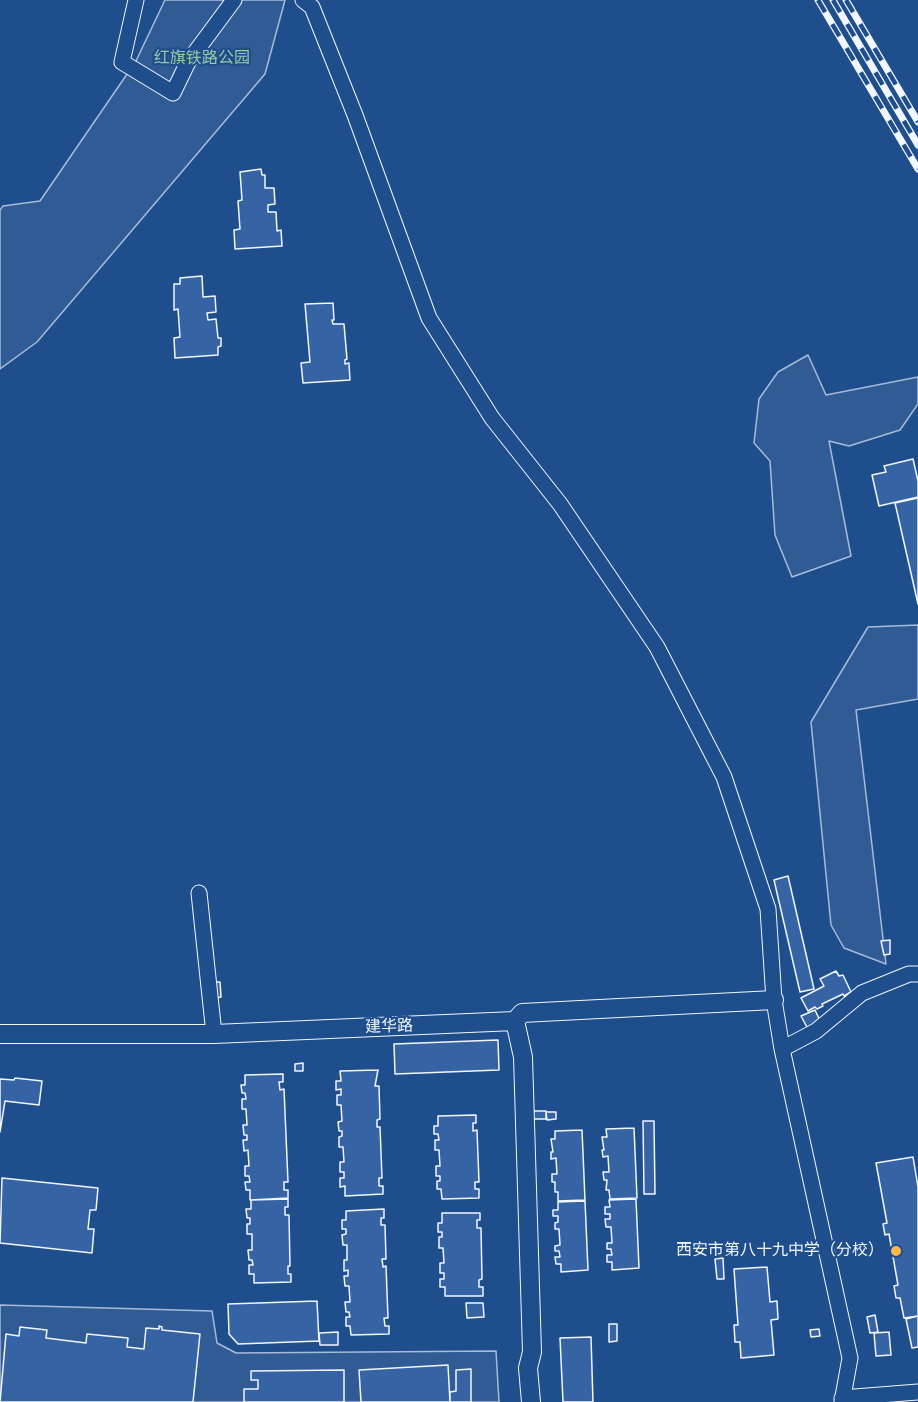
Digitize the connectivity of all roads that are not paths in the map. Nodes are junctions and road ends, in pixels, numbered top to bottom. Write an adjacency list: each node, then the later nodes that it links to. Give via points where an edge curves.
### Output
1 (136, 0): 2 (street, via 122,62 173,93 188,62)
2 (234, 0)
3 (303, 0): 6 (street, via 317,18 429,318 492,418 560,504 657,648 724,777 768,909)
4 (200, 893): 9 (street)
5 (918, 974): 10 (street, via 862,993 816,1031)
6 (774, 1000): 7 (street, 建华路, via 522,1014); 10 (street)
7 (515, 1021): 9 (street, 建华路); 13 (street, via 523,1057)
8 (0, 1034): 9 (street, 建华路)
9 (214, 1034)
10 (782, 1049): 12 (street, via 850,1358)
11 (918, 1392): 12 (street)
12 (842, 1400)
13 (531, 1402)

